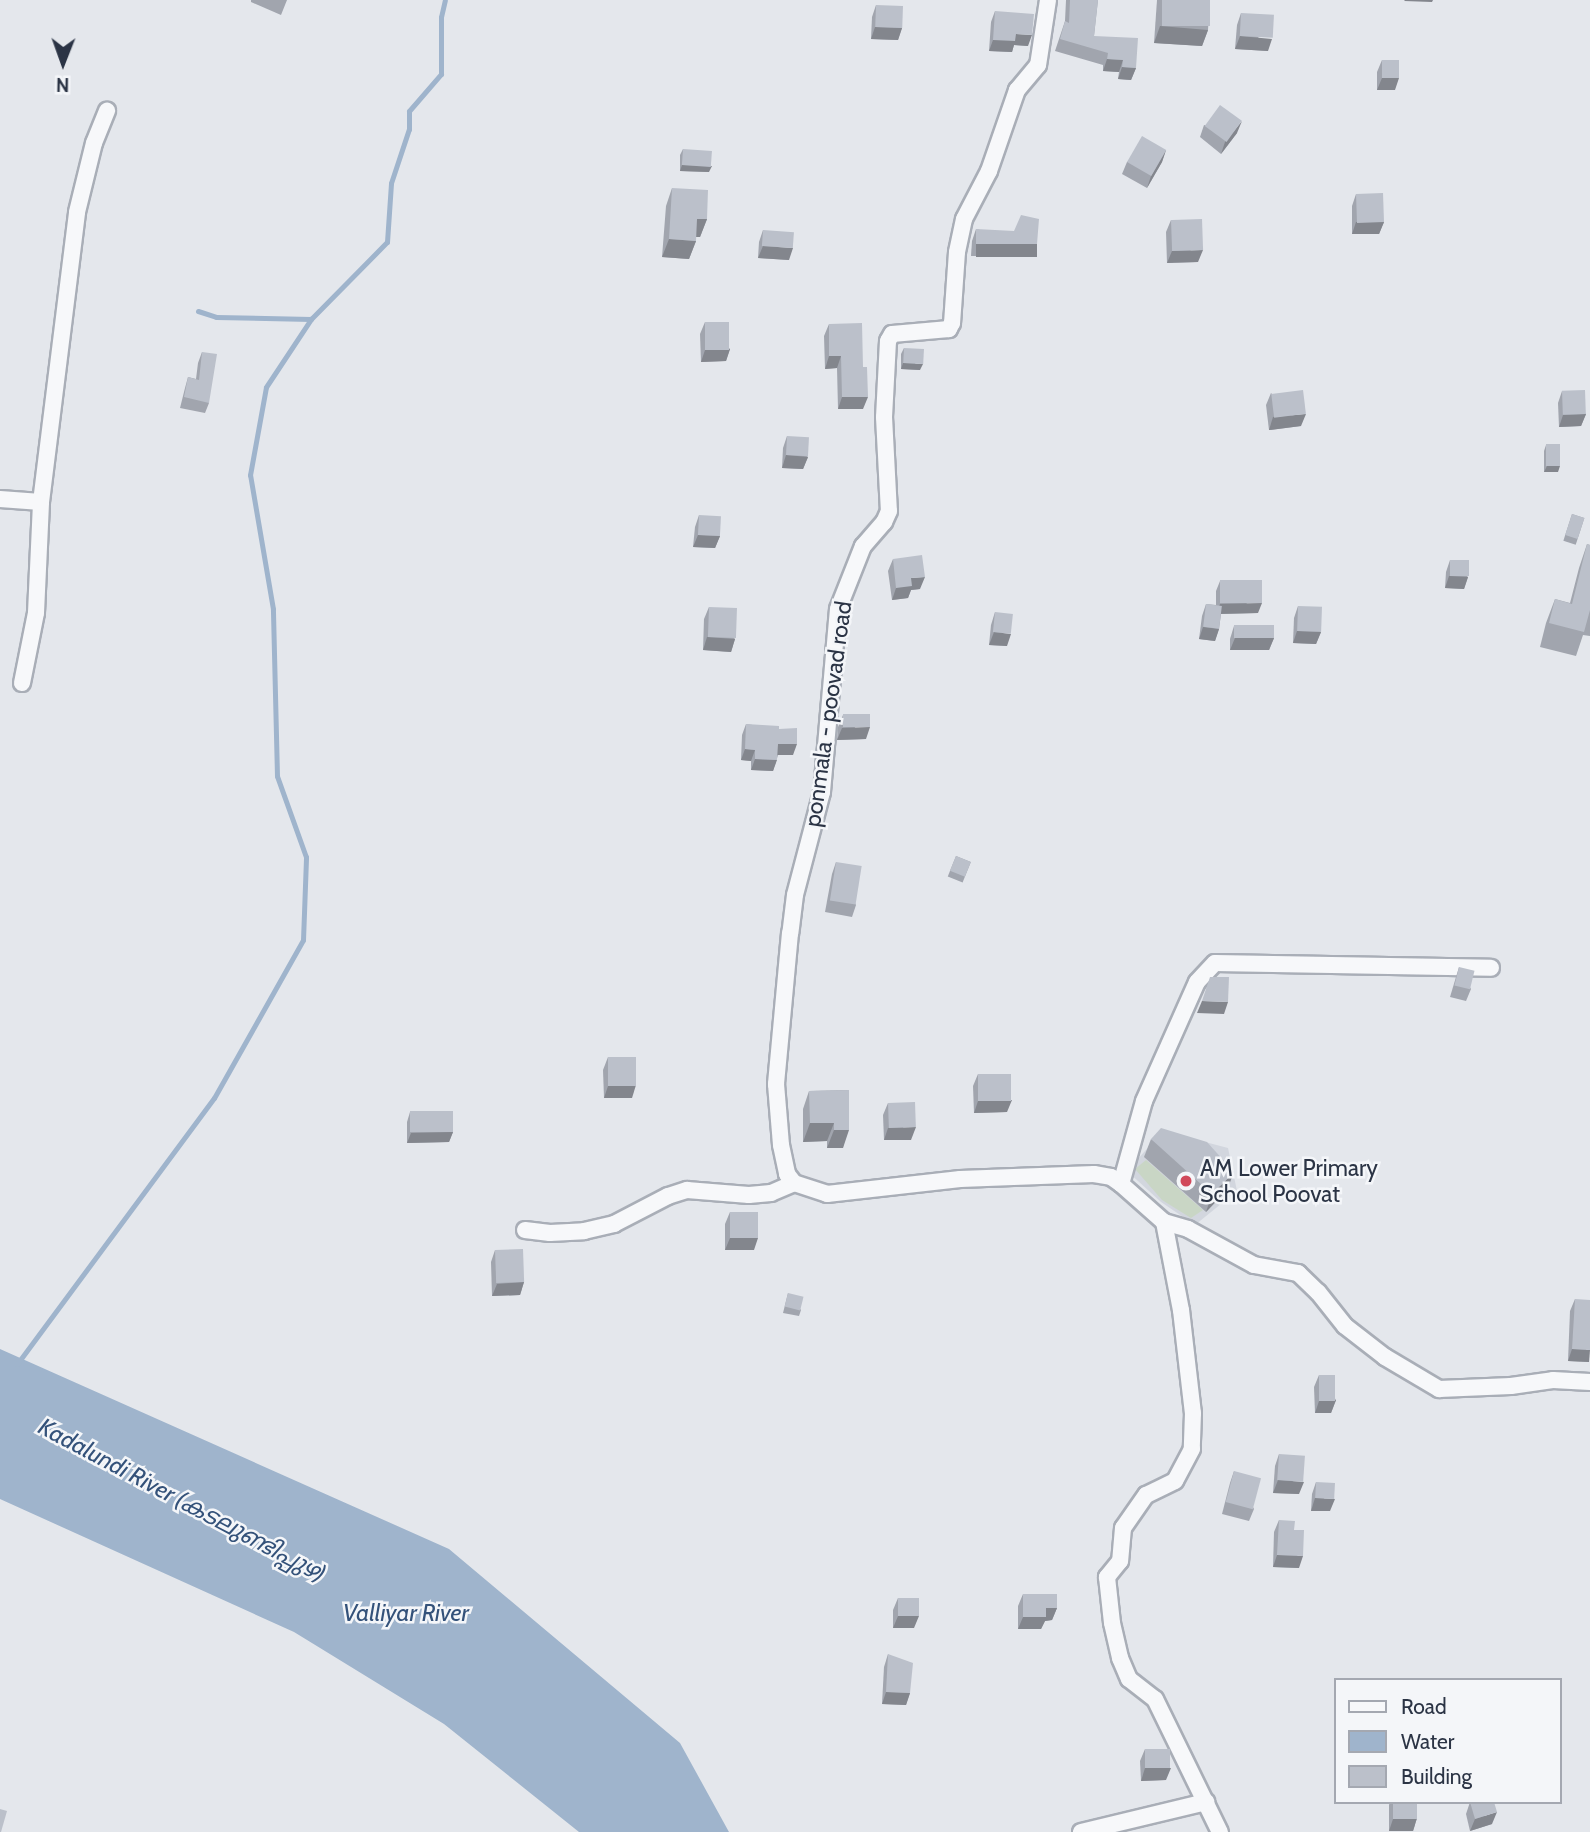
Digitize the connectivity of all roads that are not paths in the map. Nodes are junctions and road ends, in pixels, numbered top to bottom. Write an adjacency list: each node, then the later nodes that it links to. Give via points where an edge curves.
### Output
1 (1048, 0): 7 (street, ponmala - poovad road, via 1038,65 1017,90 989,171 964,219 952,323 949,329 892,334 888,341 884,417 889,510 863,546 838,609 822,792 795,895 790,933 776,1084 781,1145 787,1174)
2 (107, 111): 4 (street, via 76,212)
3 (0, 499): 4 (street)
4 (41, 502): 5 (street, via 36,613)
5 (22, 684)
6 (1491, 968): 8 (street, via 1215,963 1197,982 1144,1101)
7 (794, 1183): 8 (street, via 827,1194 960,1179 1094,1174); 10 (street, via 771,1193 749,1195 687,1191 614,1224 584,1231)
8 (1121, 1184): 9 (street)
9 (1164, 1222): 11 (street, via 1188,1229 1254,1265 1297,1273 1345,1326 1439,1389 1553,1380); 12 (street, via 1181,1310 1193,1413 1192,1449 1175,1481 1146,1494 1123,1528 1120,1561 1107,1577 1112,1623 1129,1679 1155,1699)
10 (525, 1230)
11 (1590, 1382)
12 (1206, 1802): 13 (street); 14 (street)
13 (1081, 1832)
14 (1220, 1832)

